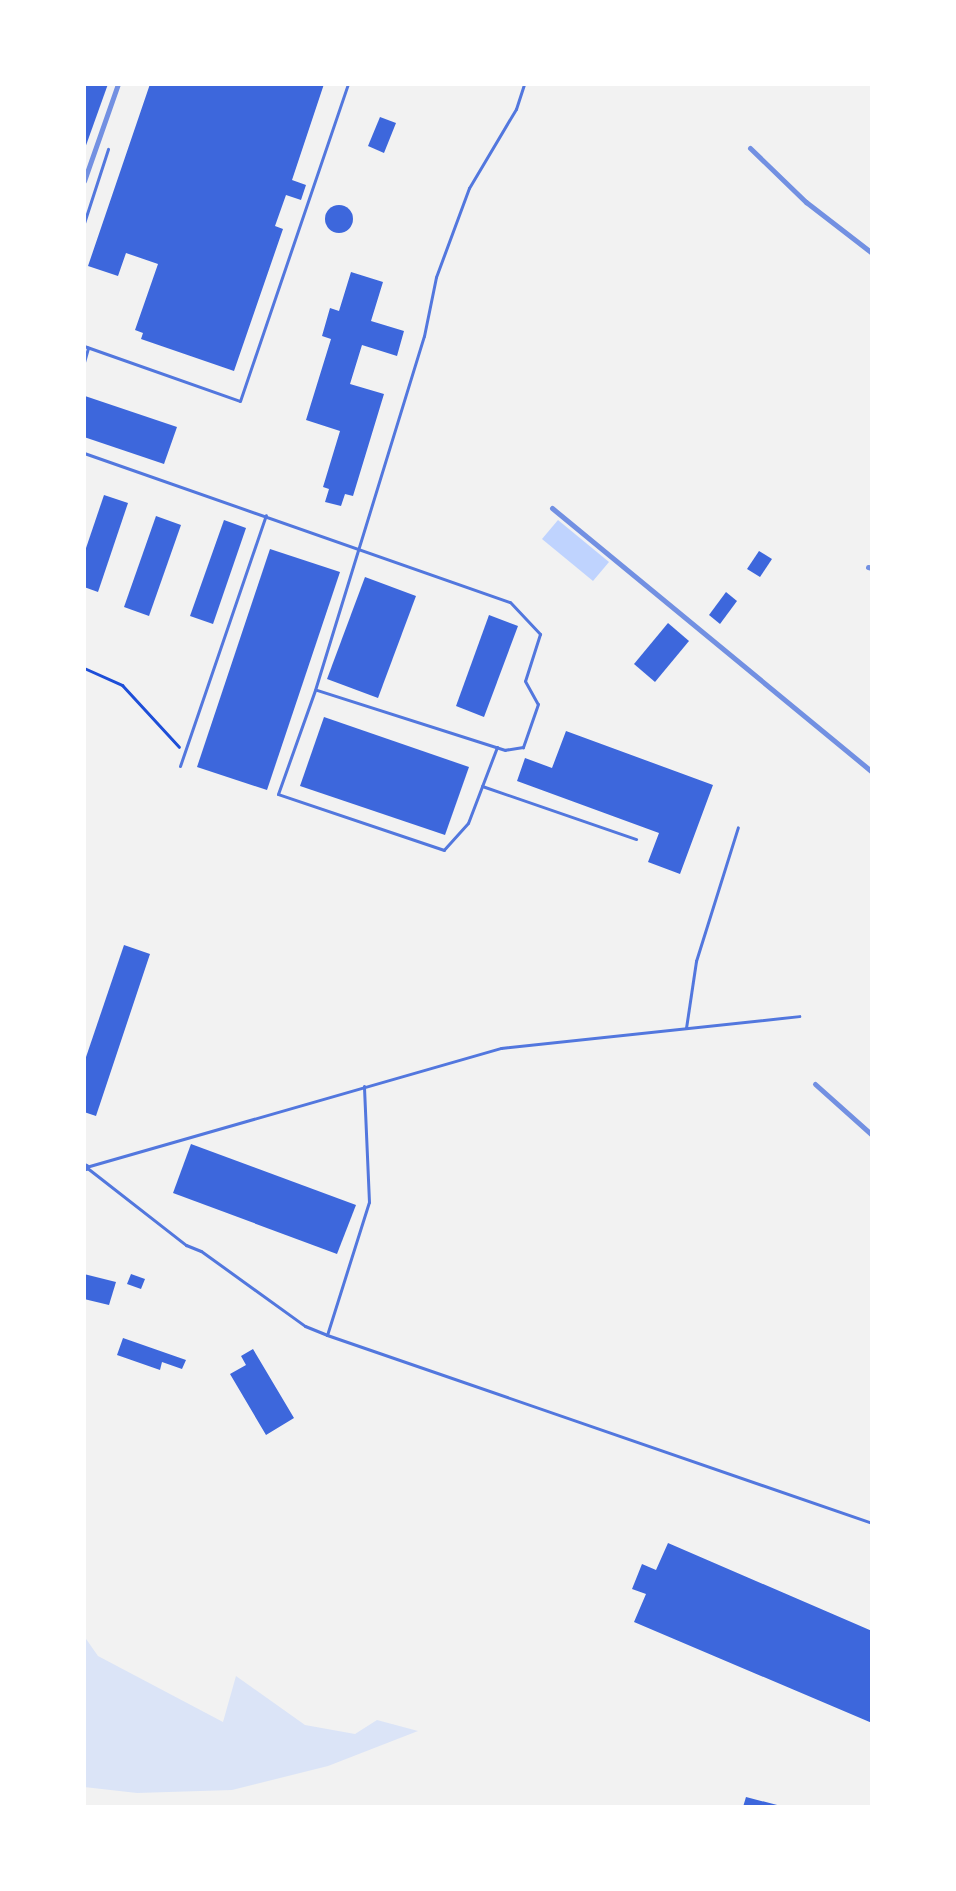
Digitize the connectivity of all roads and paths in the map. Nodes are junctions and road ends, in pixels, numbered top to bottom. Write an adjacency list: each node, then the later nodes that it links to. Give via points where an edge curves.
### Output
1 (348, 84): 5 (lane, via 240,401)
2 (524, 84): 9 (lane, via 516,109 469,188 436,277 424,336)
3 (108, 149): 4 (lane)
4 (84, 223)
5 (86, 347): 6 (lane)
6 (84, 362)
7 (84, 453): 8 (lane)
8 (266, 515): 9 (lane); 13 (lane)
9 (357, 548): 11 (lane); 12 (lane, via 510,602 540,634 525,681 538,704 523,747)
10 (84, 668): 13 (path, via 122,685)
11 (315, 690): 12 (lane); 15 (lane, via 278,794 444,850 468,823)
12 (497, 747): 15 (lane)
13 (184, 752): 14 (lane)
14 (180, 766)
15 (482, 786): 17 (lane)
16 (738, 827): 19 (lane, via 696,961)
17 (636, 839)
18 (799, 1016): 19 (lane)
19 (686, 1028): 20 (lane, via 501,1048)
20 (364, 1086): 21 (lane); 22 (lane, via 369,1202)
21 (85, 1167): 22 (lane, via 186,1245 305,1326)
22 (327, 1335): 23 (lane)
23 (872, 1523)

